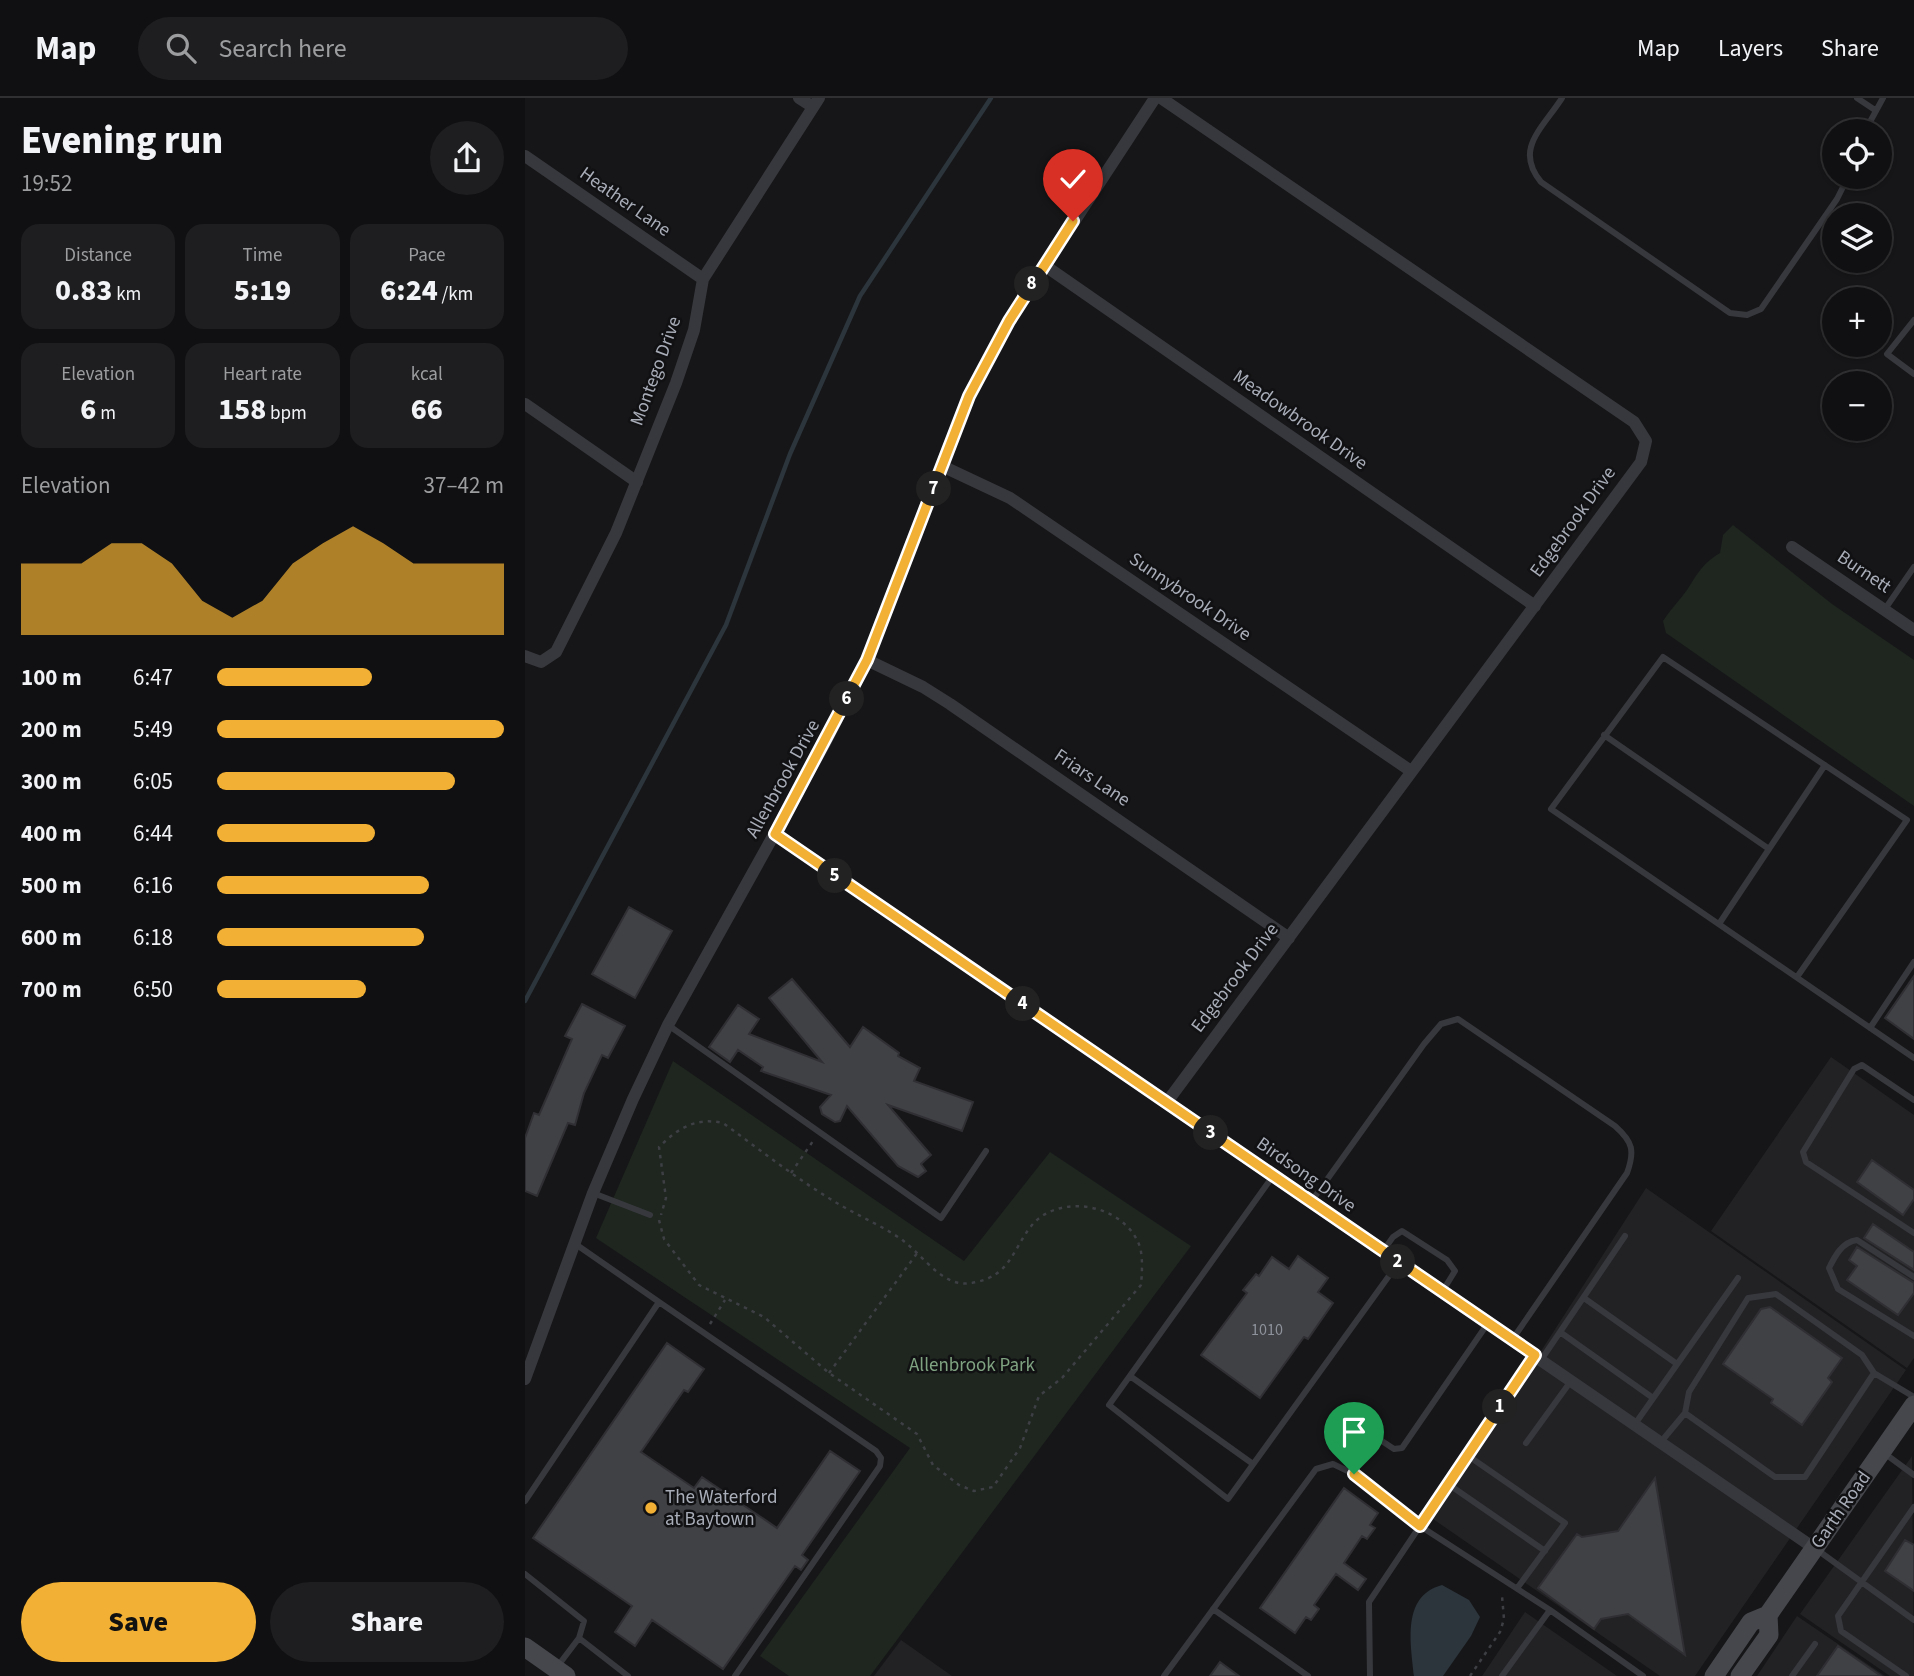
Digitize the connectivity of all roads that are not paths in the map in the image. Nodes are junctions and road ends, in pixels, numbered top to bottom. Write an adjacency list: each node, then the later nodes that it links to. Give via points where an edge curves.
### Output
1 (799, 98): 7 (street)
2 (1155, 98): 12 (street, Allenbrook Drive)
3 (1161, 98): 21 (street, Edgebrook Drive, via 1634,422 1646,441 1641,462)
4 (1562, 98): 11 (lane, via 1528,151 1529,169 1541,182 1730,313 1747,316 1761,309)
5 (1857, 98): 8 (lane)
6 (1883, 98): 8 (lane)
7 (816, 103): 13 (street, Montego Drive)
8 (1875, 110): 9 (lane)
9 (1870, 119)
10 (525, 156): 13 (street, Heather Lane)
11 (1842, 189)
12 (1044, 265): 17 (street, Allenbrook Drive, via 987,358); 21 (street, Meadowbrook Drive)
13 (703, 279): 18 (street, Montego Drive, via 694,330)
14 (1914, 320): 15 (lane, via 1887,355)
15 (1914, 374)
16 (525, 404): 18 (street)
17 (942, 466): 25 (street, Allenbrook Drive); 28 (street, Sunnybrook Drive, via 1010,498)
18 (637, 482): 24 (street, Montego Drive, via 556,652 541,662)
19 (1792, 547): 22 (street, Burnett)
20 (1914, 567): 22 (lane)
21 (1535, 606): 28 (street, Edgebrook Drive)
22 (1885, 609): 23 (street, Burnett)
23 (1914, 630)
24 (525, 656)
25 (867, 660): 29 (street, Allenbrook Drive); 32 (street, Friars Lane, via 950,704)
26 (1604, 735): 27 (lane, via 1663,657); 30 (lane); 31 (lane, via 1551,809)
27 (1825, 765): 30 (lane); 34 (lane, via 1907,820)
28 (1411, 771): 32 (street, Edgebrook Drive)
29 (775, 834): 35 (street, Allenbrook Drive); 39 (street, Birdsong Drive)
30 (1769, 849): 31 (lane)
31 (1719, 924): 34 (lane)
32 (1289, 937): 39 (street, Edgebrook Drive)
33 (1914, 962): 36 (lane)
34 (1797, 977): 36 (lane)
35 (668, 1026): 40 (lane, via 940,1218); 42 (street, Allenbrook Drive)
36 (1870, 1028): 37 (lane)
37 (1914, 1058)
38 (1914, 1100): 45 (lane, via 1862,1065 1854,1069 1803,1152 1806,1162)
39 (1167, 1102): 41 (street, Birdsong Drive)
40 (986, 1151)
41 (1273, 1176): 43 (street, Birdsong Drive); 62 (lane)
42 (593, 1194): 44 (lane); 47 (street, Allenbrook Drive)
43 (1311, 1202): 48 (street, Birdsong Drive); 58 (lane, via 1441,1024 1458,1018 1470,1026 1615,1126 1630,1139 1633,1156 1627,1173)
44 (650, 1215)
45 (1914, 1233)
46 (1625, 1236): 53 (lane)
47 (574, 1243): 54 (lane); 63 (street, Allenbrook Drive)
48 (1383, 1251): 49 (street, Birdsong Drive); 52 (lane, via 1402,1231 1447,1260 1455,1272)
49 (1399, 1262): 52 (street, Birdsong Drive); 75 (lane)
50 (1914, 1277): 57 (lane, via 1857,1240 1848,1241 1829,1268 1838,1289)
51 (1738, 1278): 60 (lane)
52 (1442, 1292): 55 (street, Birdsong Drive)
53 (1584, 1298): 56 (lane); 60 (lane)
54 (659, 1301): 78 (lane); 95 (lane, via 881,1458 880,1466)
55 (1488, 1323): 58 (street, Birdsong Drive); 69 (lane, via 1402,1448 1394,1450)
56 (1560, 1332): 59 (lane); 66 (lane)
57 (1914, 1336)
58 (1512, 1340): 59 (street, Birdsong Drive)
59 (1538, 1357): 64 (street, Birdsong Drive); 74 (lane)
60 (1677, 1364): 66 (lane)
61 (1874, 1373): 65 (lane); 68 (lane, via 1805,1477 1775,1477); 68 (lane, via 1862,1355 1776,1294 1748,1298 1689,1392)
62 (1130, 1377): 75 (lane); 75 (lane, via 1109,1405 1228,1499)
63 (525, 1379)
64 (1571, 1381): 70 (street, Birdsong Drive); 71 (lane)
65 (1914, 1397)
66 (1653, 1398): 70 (lane)
67 (1914, 1405): 73 (main road, Garth Road)
68 (1685, 1413): 72 (lane)
69 (1344, 1416)
70 (1634, 1426): 72 (street, Birdsong Drive)
71 (1526, 1443)
72 (1659, 1444): 81 (street, Birdsong Drive)
73 (1882, 1452): 76 (lane); 81 (main road, Garth Road)
74 (1467, 1455): 77 (lane); 82 (lane, via 1565,1523)
75 (1253, 1464)
76 (1914, 1475)
77 (1448, 1483): 80 (lane); 82 (lane)
78 (525, 1501)
79 (1914, 1507): 84 (lane)
80 (1420, 1526): 85 (lane); 86 (lane, via 1354,1474 1333,1464 1316,1469); 98 (lane, via 1369,1602)
81 (1814, 1548): 84 (lane); 88 (main road, Garth Road)
82 (1545, 1551): 85 (lane)
83 (525, 1574): 90 (lane, via 584,1620)
84 (1860, 1581): 89 (lane); 104 (lane, via 1839,1616 1841,1631)
85 (1518, 1587): 87 (lane)
86 (1213, 1609): 96 (lane); 97 (lane)
87 (1550, 1610): 99 (lane); 100 (lane)
88 (1768, 1615): 101 (main road, Garth Road, via 1751,1622); 102 (main road, Garth Road, via 1769,1635)
89 (1914, 1620)
90 (579, 1638): 93 (lane); 94 (lane)
91 (1815, 1644): 103 (lane)
92 (525, 1647): 93 (main road)
93 (561, 1672)
94 (628, 1676)
95 (735, 1676)
96 (1164, 1676)
97 (1308, 1676)
98 (1370, 1676)
99 (1503, 1676)
100 (1643, 1676)
101 (1714, 1676)
102 (1740, 1676)
103 (1792, 1676)
104 (1906, 1676)

